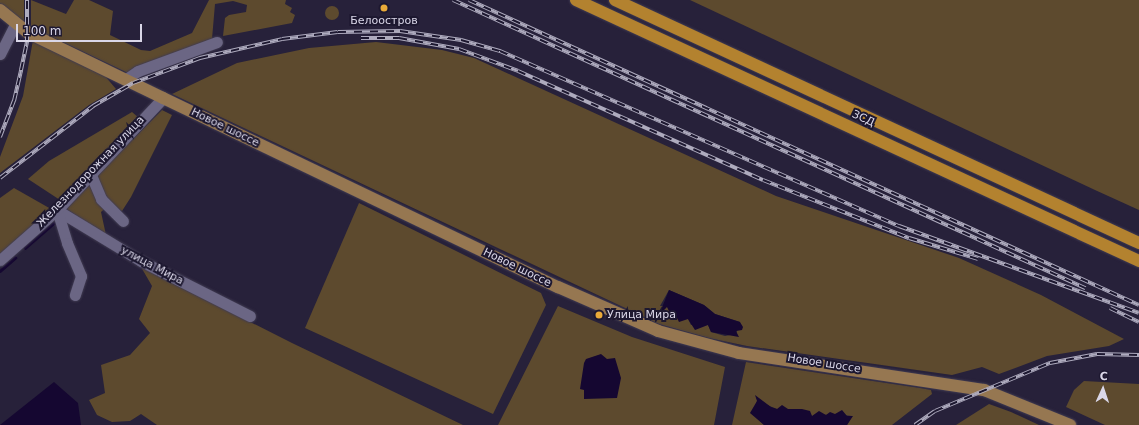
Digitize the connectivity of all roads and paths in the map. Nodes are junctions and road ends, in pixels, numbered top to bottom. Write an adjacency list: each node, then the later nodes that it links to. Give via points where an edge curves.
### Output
1 (576, 0): 14 (highway, ЗСД)
2 (614, 0): 12 (highway, ЗСД)
3 (0, 10): 4 (main road, Новое шоссе)
4 (16, 24): 6 (street); 7 (main road, Новое шоссе)
5 (217, 42): 7 (street, via 138,71)
6 (0, 54)
7 (126, 79): 8 (main road, Новое шоссе)
8 (163, 98): 9 (street, Железнодорожная улица); 17 (main road, Новое шоссе, via 558,287 658,331 740,353 984,390)
9 (91, 175): 10 (street, Железнодорожная улица); 11 (street, via 101,198)
10 (57, 210): 13 (street, Железнодорожная улица); 15 (street, via 66,243 81,276); 16 (street, улица Мира, via 140,261)
11 (123, 221)
12 (1139, 243)
13 (0, 260)
14 (1139, 261)
15 (75, 295)
16 (250, 316)
17 (1070, 425)

